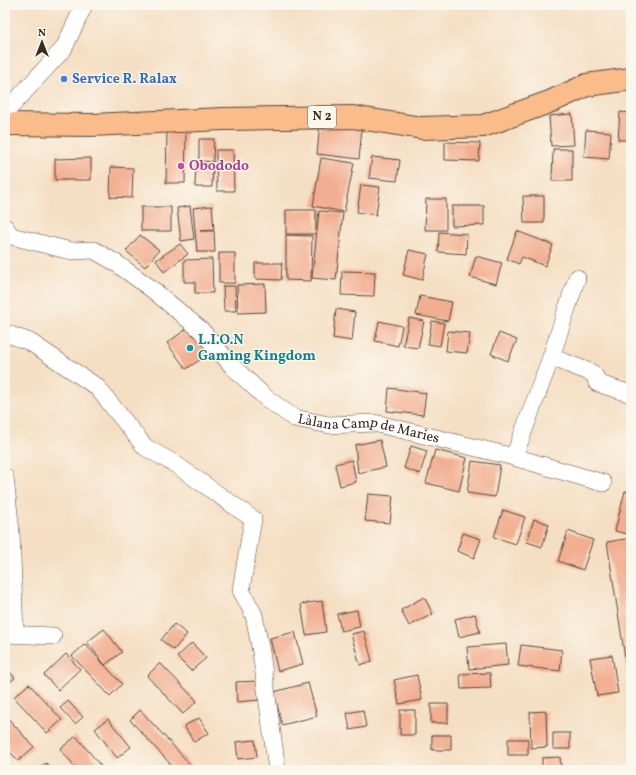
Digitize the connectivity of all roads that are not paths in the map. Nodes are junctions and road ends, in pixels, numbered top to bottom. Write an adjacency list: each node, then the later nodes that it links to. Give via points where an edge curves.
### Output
1 (84, 5): 3 (street, via 64,48)
2 (631, 79): 4 (main road, N 2, via 587,86 483,126 422,128 353,117 91,125)
3 (5, 113)
4 (5, 124)
5 (5, 227): 10 (street, Làlana Camp de Maries, via 11,236 71,251 94,250 116,263 154,290 201,330 234,368 266,398 294,418 329,425 374,423)
6 (577, 278): 8 (street)
7 (5, 333): 15 (street, via 30,342 97,387 145,447 175,464 253,519 241,590 254,615 262,652)
8 (551, 357): 9 (street, via 592,374 597,383); 10 (street)
9 (631, 394)
10 (514, 457): 12 (street, Làlana Camp de Maries)
11 (5, 477): 13 (street, via 11,532)
12 (603, 483)
13 (10, 634): 14 (street)
14 (53, 636)
15 (277, 770)

